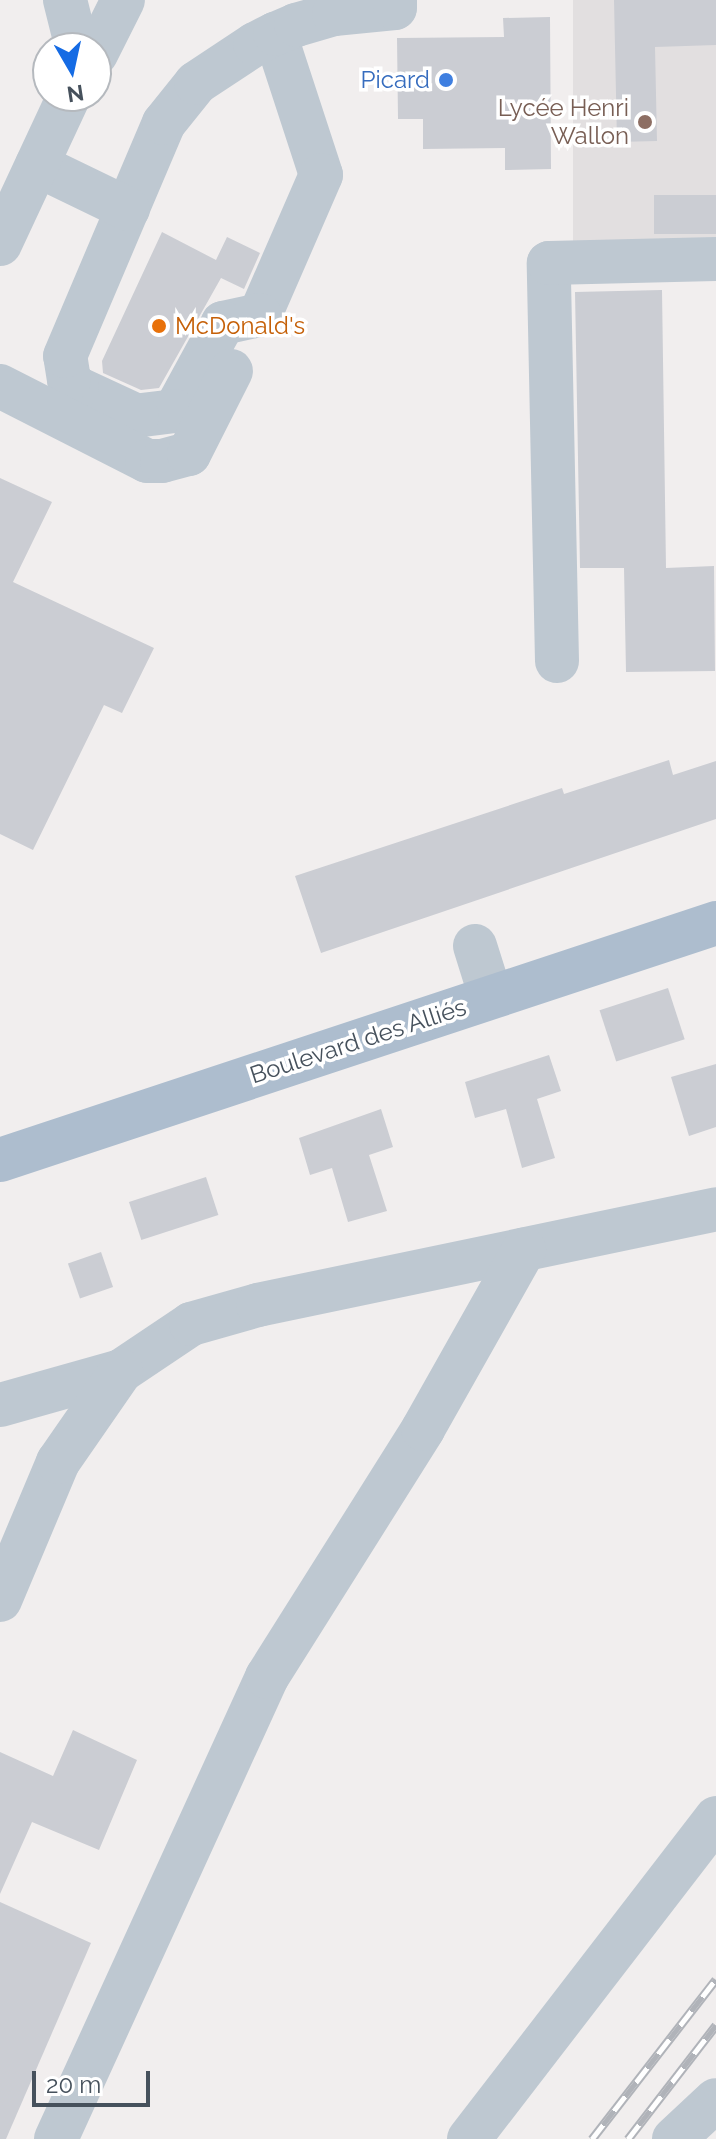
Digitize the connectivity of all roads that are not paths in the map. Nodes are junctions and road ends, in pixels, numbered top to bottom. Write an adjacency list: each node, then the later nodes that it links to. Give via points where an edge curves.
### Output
1 (65, 0): 4 (street)
2 (123, 0): 5 (street)
3 (395, 0): 6 (street, via 395,8 334,14)
4 (73, 32)
5 (107, 32)
6 (275, 34): 9 (street, via 215,68 178,103); 12 (street, via 321,175)
7 (62, 112): 8 (street)
8 (37, 165): 9 (street); 10 (street)
9 (128, 209): 12 (street, via 65,356 69,380 77,388 137,416 164,416 183,402 223,323)
10 (0, 244)
11 (716, 259): 14 (street, via 549,263)
12 (260, 315): 13 (street, via 198,442 177,460 147,461)
13 (0, 386)
14 (557, 661)
15 (716, 923): 17 (main road, Boulevard des Alliés)
16 (475, 946): 17 (street)
17 (491, 997): 18 (main road, Boulevard des Alliés)
18 (0, 1160)
19 (716, 1209): 20 (street)
20 (524, 1250): 21 (street, via 191,1324); 26 (street, via 423,1429 267,1677)
21 (121, 1371): 22 (street); 23 (street, via 58,1462)
22 (0, 1405)
23 (0, 1600)
24 (716, 1818): 27 (street)
25 (716, 2100): 28 (street)
26 (56, 2139)
27 (469, 2139)
28 (674, 2139)

